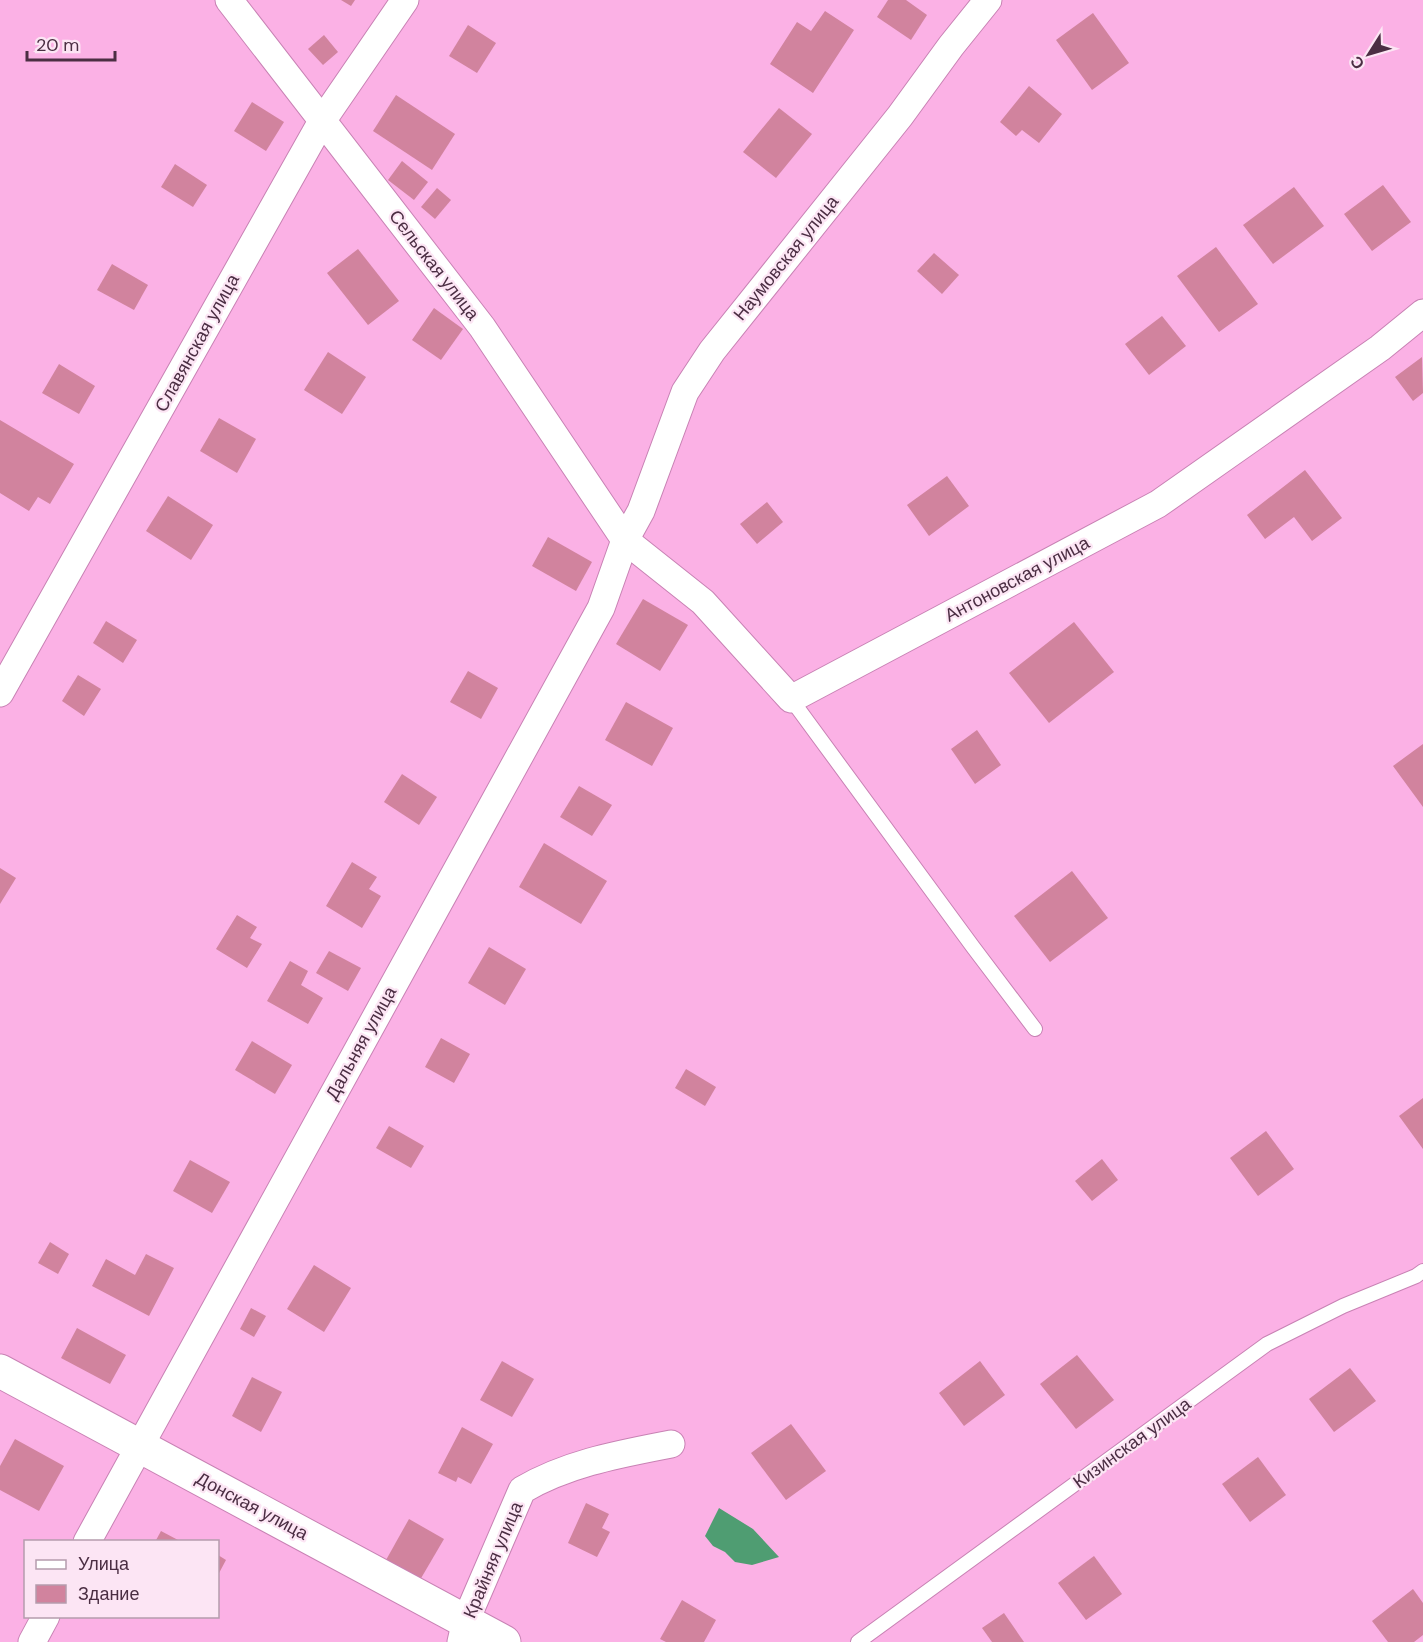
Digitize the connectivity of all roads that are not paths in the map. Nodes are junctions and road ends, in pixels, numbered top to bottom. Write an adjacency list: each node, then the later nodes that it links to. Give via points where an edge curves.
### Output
1 (229, 0): 4 (street, Сельская улица)
2 (405, 0): 4 (street, Славянская улица)
3 (988, 0): 6 (street, Наумовская улица, via 712,351 685,392 641,511)
4 (322, 122): 6 (street, Сельская улица, via 482,327); 7 (street, Славянская улица)
5 (1423, 313): 8 (street, Антоновская улица, via 1380,348 1158,504)
6 (625, 540): 8 (street, via 703,602); 13 (street, Дальняя улица, via 601,608)
7 (0, 693)
8 (791, 699): 9 (lane)
9 (1035, 1029)
10 (1423, 1270): 19 (lane, Кизинская улица, via 1268,1344)
11 (0, 1371): 13 (street, Донская улица)
12 (671, 1444): 16 (street, Крайняя улица, via 594,1460 522,1490)
13 (140, 1446): 14 (street, Дальняя улица); 16 (street, Донская улица)
14 (88, 1540)
15 (45, 1618): 17 (street)
16 (464, 1631): 18 (street, Донская улица)
17 (32, 1642)
18 (504, 1642)
19 (858, 1642)

